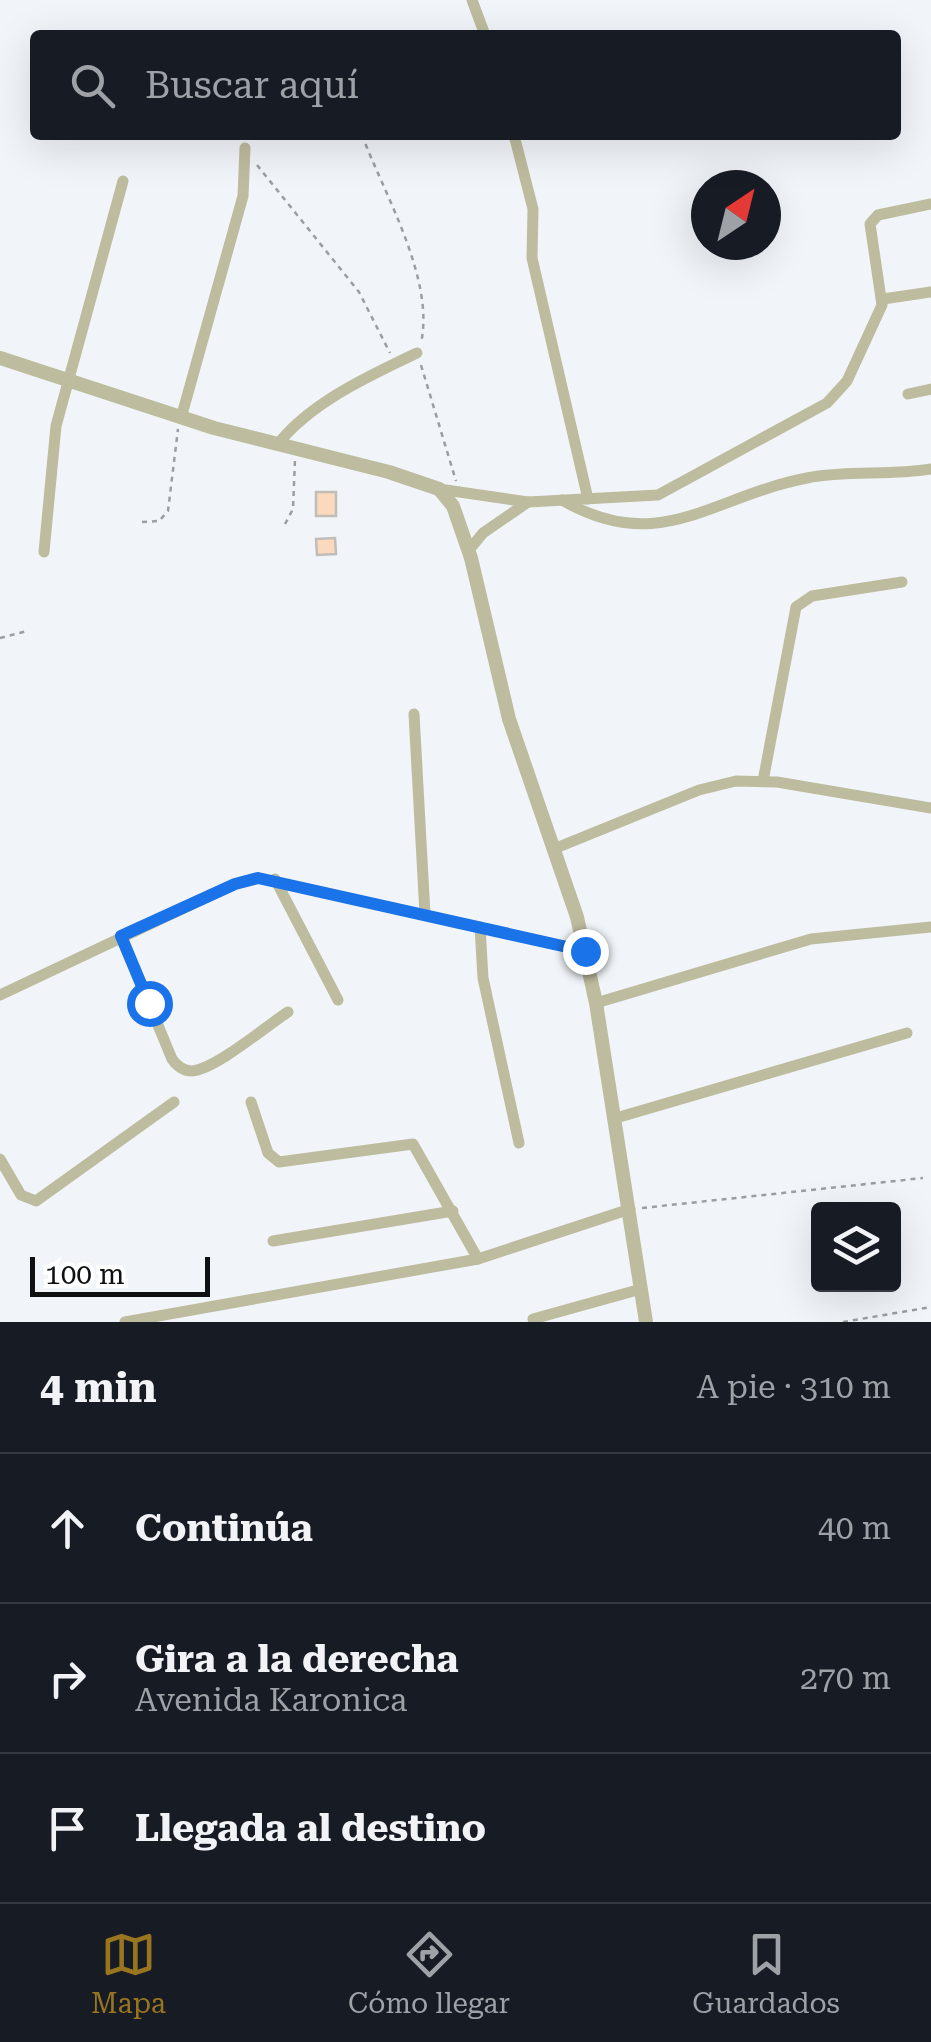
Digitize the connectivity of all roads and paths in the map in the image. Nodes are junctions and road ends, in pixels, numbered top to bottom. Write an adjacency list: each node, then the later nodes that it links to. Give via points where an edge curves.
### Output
1 (472, 0): 2 (street)
2 (482, 30)
3 (364, 140): 10 (path, via 411,259 424,330)
4 (515, 140): 22 (street, via 533,209 532,258)
5 (244, 148): 12 (path, via 359,292); 16 (street, via 243,196)
6 (123, 181): 13 (street)
7 (931, 204): 9 (street, via 878,215 870,224)
8 (931, 292): 9 (street)
9 (884, 299): 22 (street, via 857,364 827,402 678,488)
10 (418, 353): 12 (street); 21 (path)
11 (0, 358): 13 (street)
12 (395, 364): 17 (street, via 305,419)
13 (68, 382): 16 (street); 28 (street, via 56,426)
14 (931, 389): 15 (street)
15 (908, 394)
16 (181, 418): 17 (street); 25 (path, via 168,511 159,521)
17 (278, 444): 18 (street)
18 (295, 448): 20 (street); 26 (path, via 293,510)
19 (931, 469): 23 (street, via 803,479 682,521 648,526 597,518)
20 (439, 489): 21 (street); 27 (street, via 453,506)
21 (459, 492): 24 (street)
22 (588, 499): 23 (street)
23 (562, 500): 24 (street)
24 (528, 502): 27 (street)
25 (142, 522)
26 (285, 524)
27 (469, 550): 35 (street, via 509,718)
28 (44, 552)
29 (902, 582): 33 (street, via 812,596 796,607)
30 (27, 631): 31 (path)
31 (0, 638)
32 (414, 714): 37 (street)
33 (763, 781): 34 (street); 35 (street, via 698,790)
34 (931, 808)
35 (556, 848): 41 (street)
36 (275, 879): 37 (street); 40 (street, via 235,884); 43 (street)
37 (425, 914): 38 (street)
38 (480, 927): 41 (street); 50 (street, via 483,978)
39 (931, 927): 44 (street, via 811,939)
40 (121, 936): 42 (street); 45 (street, via 182,1069 210,1063)
41 (585, 951): 44 (street)
42 (0, 995)
43 (338, 1000)
44 (596, 1003): 49 (street)
45 (288, 1012)
46 (907, 1032): 49 (street)
47 (174, 1102): 51 (street, via 36,1201 21,1195)
48 (251, 1102): 54 (street, via 268,1153 279,1162 413,1144)
49 (616, 1118): 53 (street)
50 (519, 1143)
51 (0, 1159)
52 (923, 1178): 53 (path)
53 (630, 1209): 56 (street); 57 (street)
54 (452, 1210): 55 (street); 56 (street)
55 (273, 1240)
56 (478, 1259): 59 (street)
57 (641, 1289): 60 (street); 62 (street)
58 (931, 1307): 63 (path)
59 (168, 1318): 61 (street)
60 (533, 1319)
61 (124, 1322)
62 (646, 1322)
63 (843, 1322)

